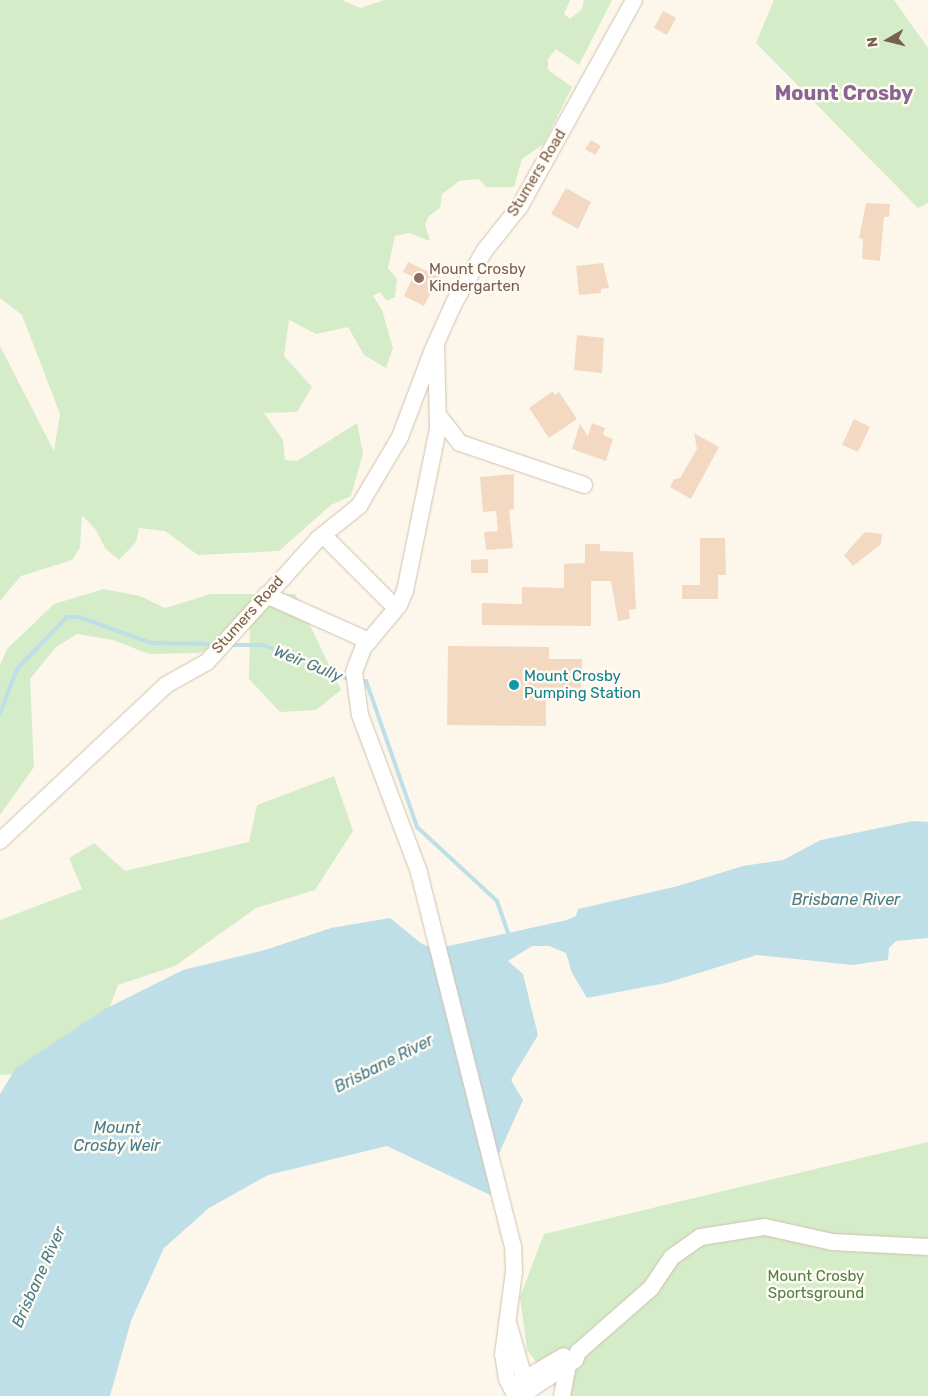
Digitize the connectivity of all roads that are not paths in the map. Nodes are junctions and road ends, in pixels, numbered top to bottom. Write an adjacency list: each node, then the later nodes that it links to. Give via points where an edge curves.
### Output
1 (634, 0): 2 (street, Stumers Road, via 524,198 485,250 454,303)
2 (436, 343): 3 (street, Stumers Road); 5 (street, Stumers Road, via 400,437 359,506)
3 (438, 415): 4 (street, via 460,443); 7 (street, Stumers Road, via 438,429 405,591)
4 (584, 485)
5 (323, 536): 6 (street, Stumers Road); 7 (street)
6 (266, 595): 8 (street); 9 (street, Stumers Road, via 207,662 166,685)
7 (396, 608): 8 (street, Stumers Road)
8 (369, 641): 12 (street, Stumers Road, via 354,672 354,690 419,872 513,1247 509,1326)
9 (0, 841)
10 (928, 1247): 11 (street, via 832,1242 765,1227 715,1232 672,1256 651,1288)
11 (573, 1359): 12 (street, via 570,1353); 13 (street)
12 (522, 1391)
13 (562, 1396)

